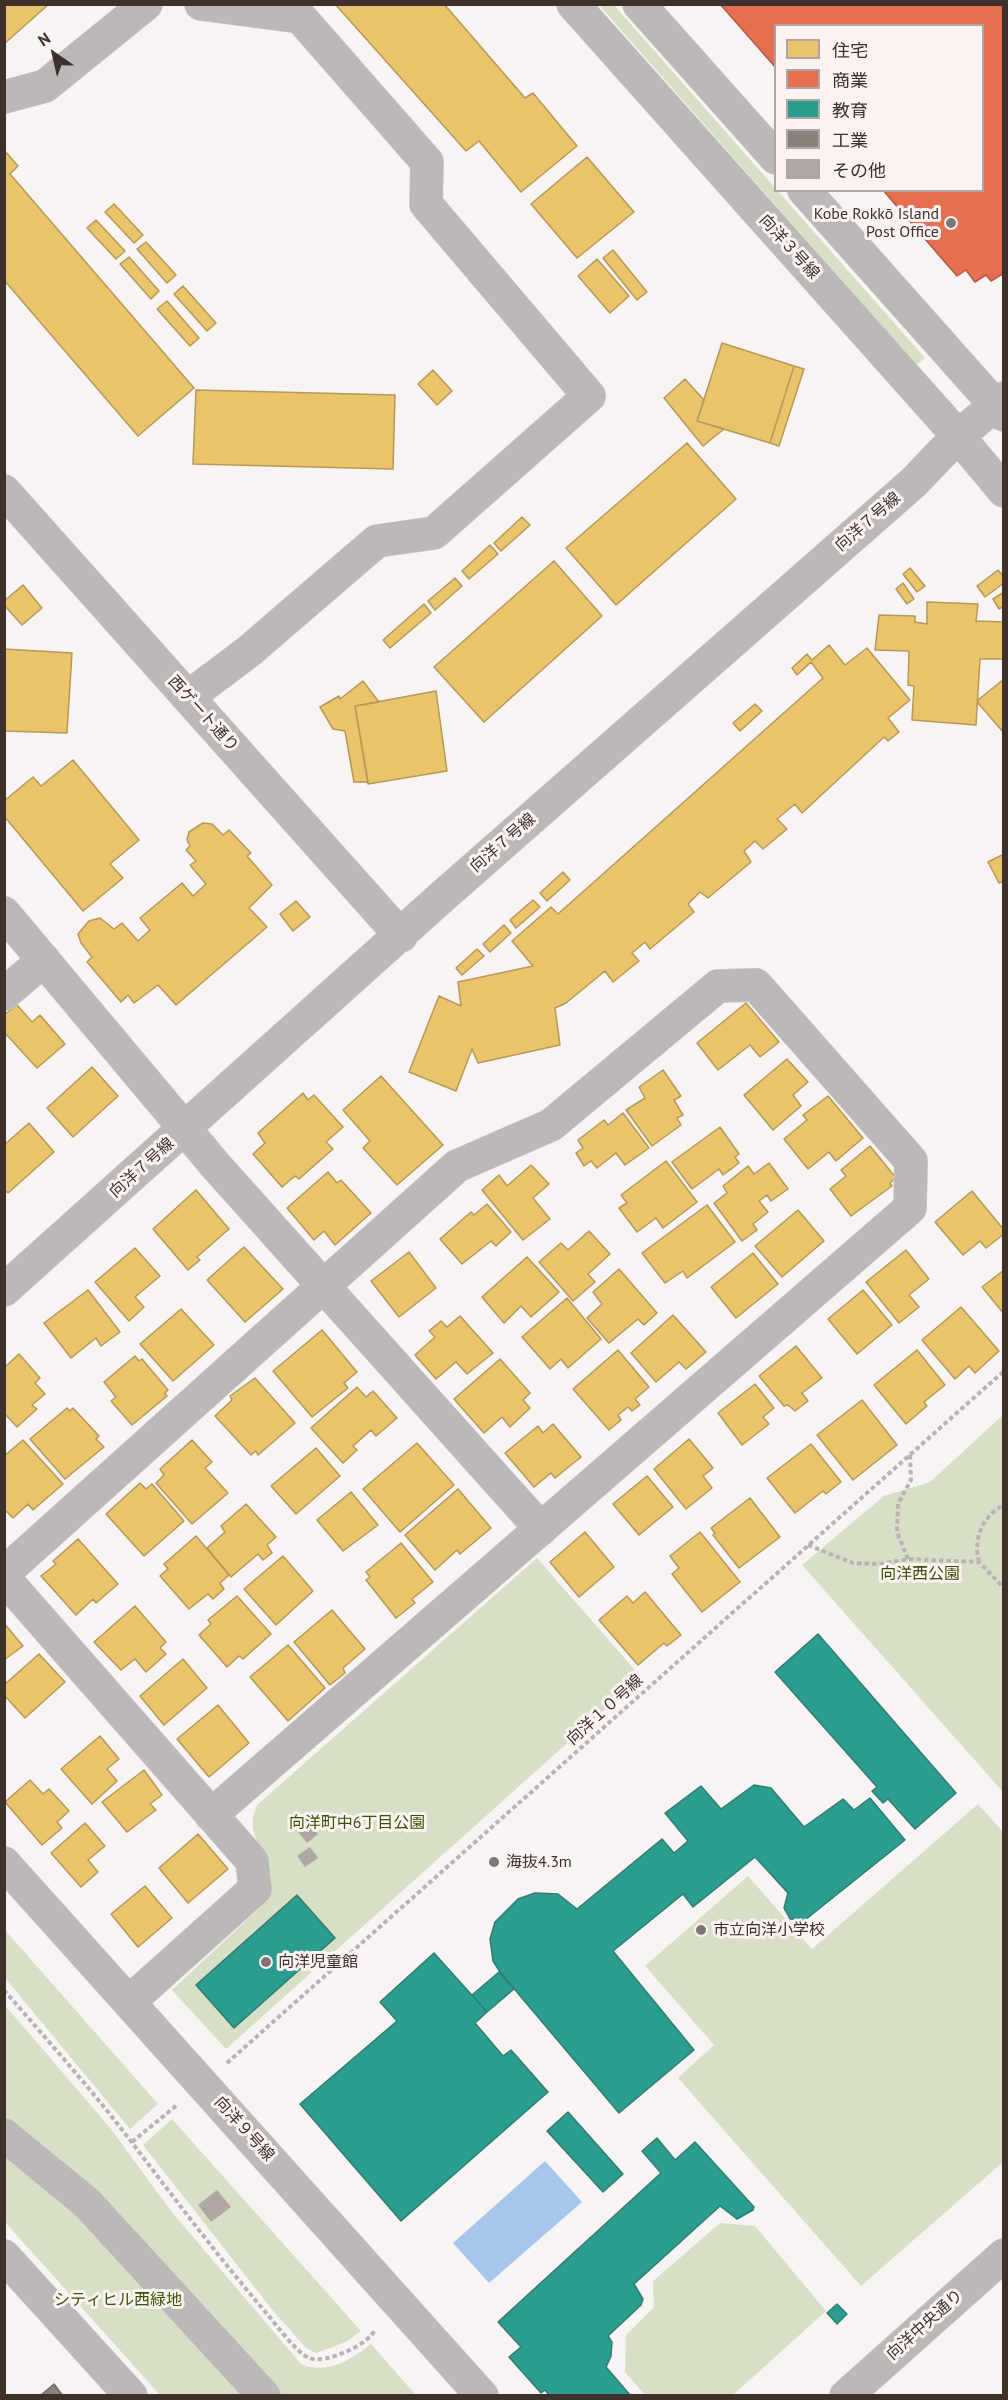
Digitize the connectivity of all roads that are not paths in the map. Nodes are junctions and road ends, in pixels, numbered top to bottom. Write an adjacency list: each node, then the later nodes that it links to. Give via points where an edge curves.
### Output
1 (146, 4): 5 (street, via 45,86)
2 (201, 4): 12 (street, via 300,17 427,162 426,204 589,396 434,533 377,541 248,652)
3 (573, 4): 9 (street, 向洋３号線)
4 (639, 4): 6 (street)
5 (4, 97)
6 (774, 156)
7 (806, 192): 8 (street)
8 (1000, 406): 9 (street, 向洋７号線)
9 (958, 436): 11 (street, 向洋３号線); 14 (street, 向洋７号線, via 914,482)
10 (4, 491): 12 (street, 西ゲート通り)
11 (1004, 491)
12 (188, 697): 14 (street, 西ゲート通り)
13 (4, 913): 15 (street)
14 (401, 936): 17 (street, 向洋７号線)
15 (44, 960): 16 (street); 17 (street)
16 (4, 994)
17 (185, 1131): 18 (street); 19 (street, 向洋７号線)
18 (325, 1286): 20 (street); 20 (street, via 458,1166 551,1125 718,986 756,984 911,1161 910,1208); 21 (street)
19 (4, 1290)
20 (541, 1529): 23 (street)
21 (4, 1573)
22 (4, 1578): 23 (street)
23 (211, 1815): 25 (street, via 252,1861 255,1889)
24 (4, 1863): 25 (street, 向洋９号線)
25 (130, 2001): 31 (street, 向洋９号線)
26 (4, 2135): 30 (street, via 87,2203)
27 (1004, 2255): 32 (street, 向洋中央通り)
28 (4, 2256): 29 (street)
29 (131, 2396)
30 (264, 2396)
31 (482, 2396)
32 (846, 2396)

